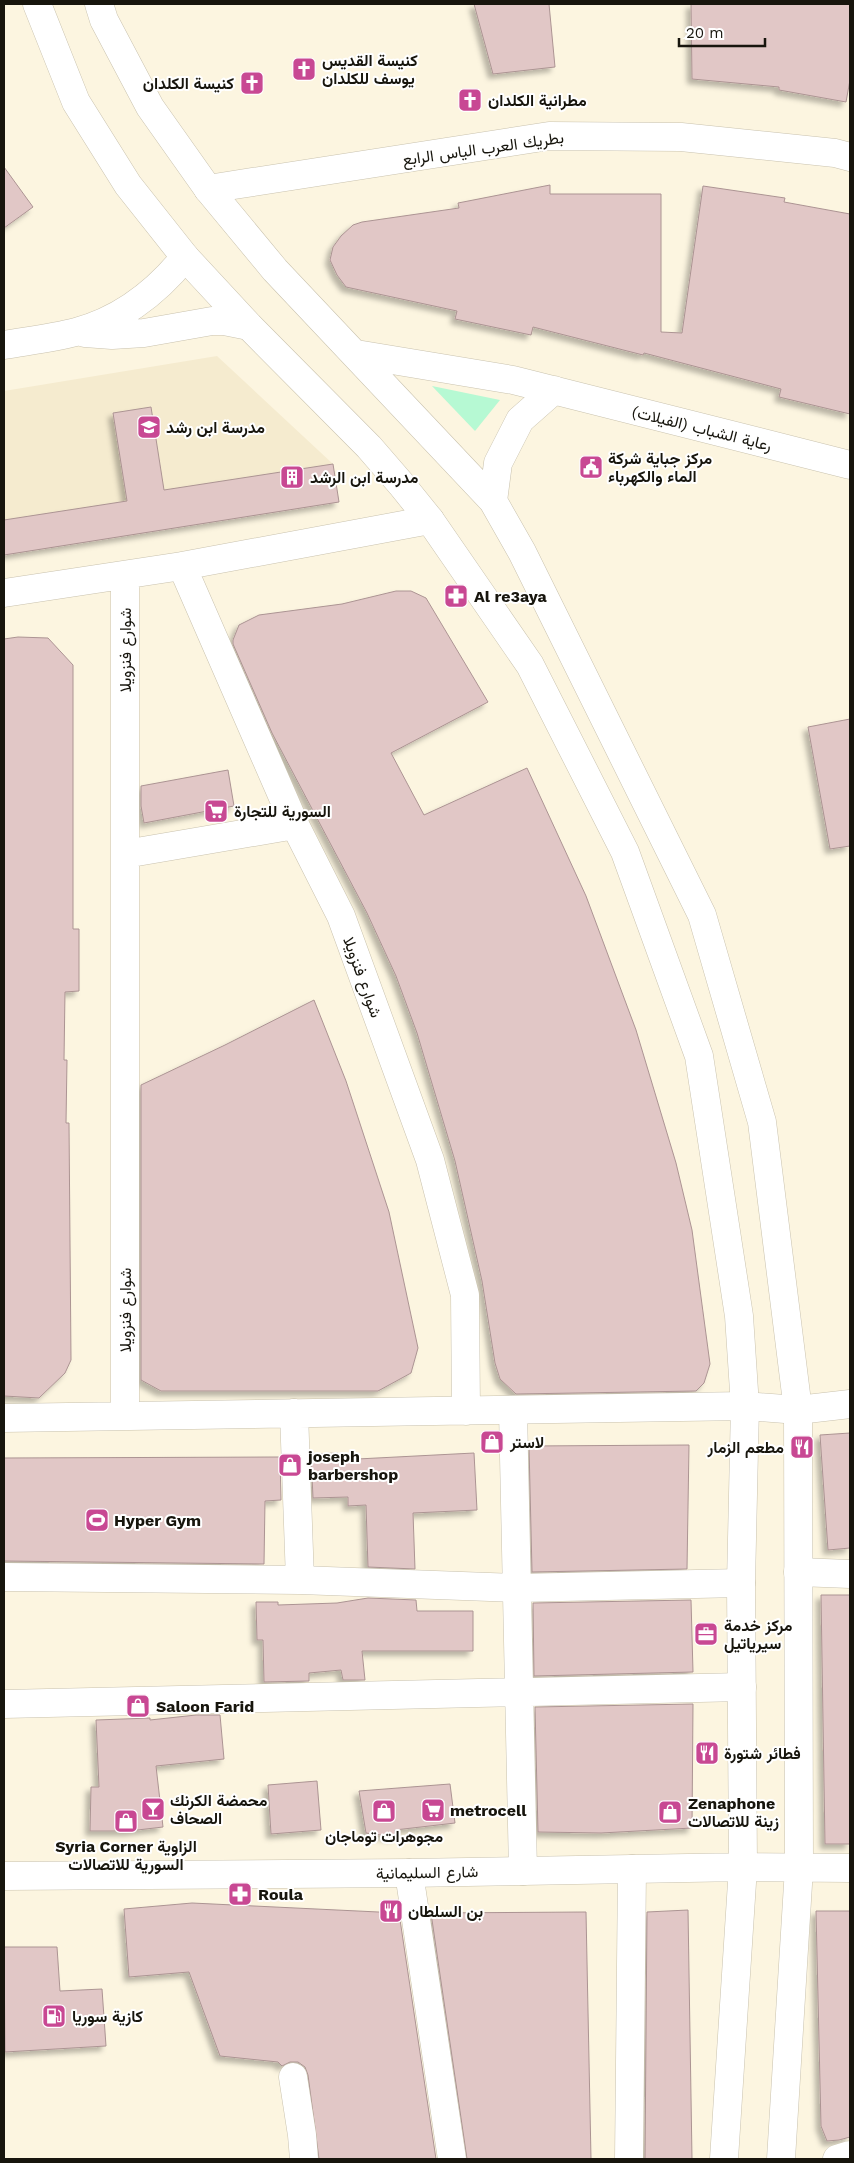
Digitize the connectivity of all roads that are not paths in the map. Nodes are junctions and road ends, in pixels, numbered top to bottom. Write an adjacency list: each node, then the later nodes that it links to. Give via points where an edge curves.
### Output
1 (37, 4): 5 (street, via 76,102 128,185)
2 (99, 4): 4 (street, via 104,20 150,108)
3 (850, 157): 4 (street, بطريك العرب الياس الرابع, via 681,137 549,136)
4 (208, 189): 9 (street, via 275,270)
5 (184, 257): 6 (street); 7 (street, via 152,293 132,308)
6 (249, 326): 7 (street, via 224,320 144,333); 13 (street, via 369,447)
7 (76, 332): 8 (street)
8 (4, 345)
9 (356, 354): 10 (street, رعاية الشباب (الفيلات), via 513,380); 12 (street)
10 (554, 390): 11 (street, رعاية الشباب (الفيلات)); 12 (street, via 520,420 498,463)
11 (850, 465)
12 (492, 501): 22 (street, via 522,552 702,915 762,1122)
13 (430, 520): 14 (street); 20 (street, via 530,665 625,852 699,1056 739,1316)
14 (182, 566): 15 (street); 17 (street, شوارع فنزويلا)
15 (125, 576): 16 (street); 18 (street, شوارع فنزويلا)
16 (4, 593)
17 (295, 824): 18 (street); 23 (street, شوارع فنزويلا, via 341,916 430,1160 465,1295)
18 (125, 854): 25 (street, شوارع فنزويلا)
19 (850, 1404): 22 (street)
20 (746, 1406): 21 (street); 22 (street); 31 (street)
21 (513, 1410): 23 (street); 32 (street)
22 (798, 1410): 27 (street)
23 (466, 1411): 24 (street)
24 (294, 1413): 25 (street); 30 (street)
25 (125, 1415): 26 (street)
26 (4, 1418)
27 (798, 1572): 28 (street); 37 (street)
28 (850, 1574)
29 (4, 1578): 30 (street)
30 (300, 1580): 32 (street)
31 (741, 1583): 32 (street); 33 (street)
32 (516, 1588): 34 (street)
33 (742, 1686): 34 (street); 36 (street)
34 (519, 1691): 35 (street); 40 (street)
35 (4, 1704)
36 (742, 1867): 37 (street, شارع السليمانية); 39 (street, شارع السليمانية); 48 (street)
37 (799, 1868): 38 (street, شارع السليمانية); 49 (street)
38 (850, 1868)
39 (632, 1869): 40 (street, شارع السليمانية); 47 (street)
40 (522, 1871): 41 (street, شارع السليمانية)
41 (409, 1873): 42 (street, شارع السليمانية); 46 (street)
42 (4, 1876)
43 (293, 2077): 45 (street)
44 (850, 2155): 50 (street)
45 (304, 2159)
46 (452, 2159)
47 (629, 2159)
48 (724, 2159)
49 (781, 2159)
50 (837, 2159)

